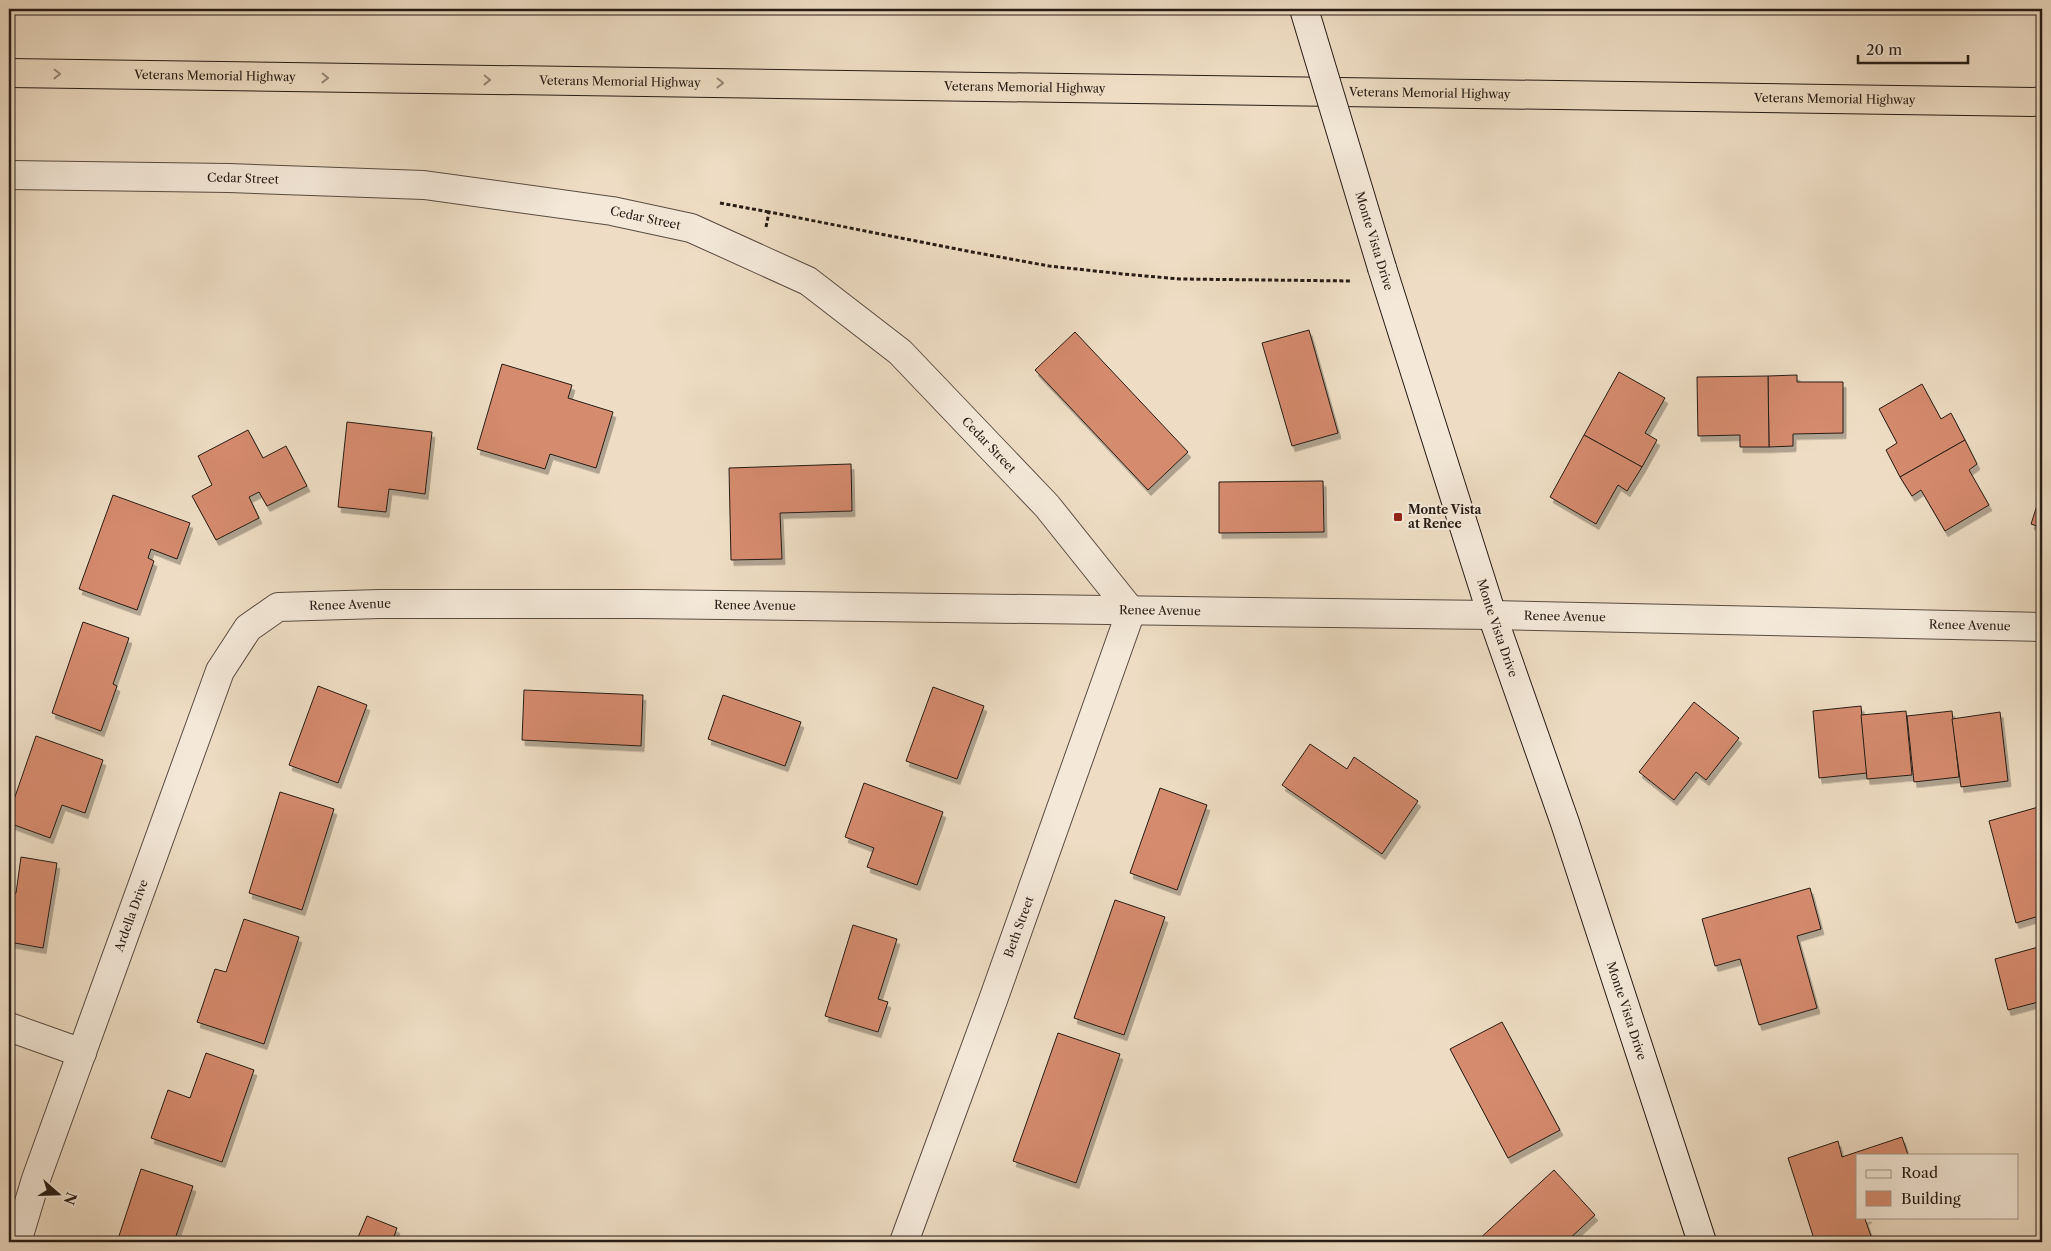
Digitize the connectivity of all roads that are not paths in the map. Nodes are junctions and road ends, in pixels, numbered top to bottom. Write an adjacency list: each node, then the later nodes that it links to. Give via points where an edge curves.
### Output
1 (1304, 9): 7 (street, Monte Vista Drive, bridge)
2 (9, 73): 3 (highway, Veterans Memorial Highway, one-way to 3)
3 (2042, 102)
4 (9, 175): 6 (street, Cedar Street, via 424,185 612,211 691,228 808,281 900,352 1047,506)
5 (278, 608): 6 (street, Renee Avenue, via 380,604 640,604); 10 (street, Ardella Drive, via 248,628 220,671)
6 (1131, 611): 7 (street, Renee Avenue); 12 (street, Beth Street)
7 (1492, 616): 8 (street, Renee Avenue); 13 (street, Monte Vista Drive, via 1565,824)
8 (2042, 627)
9 (9, 1027): 10 (street)
10 (82, 1053): 11 (street, Ardella Drive, via 36,1179)
11 (17, 1242)
12 (904, 1242)
13 (1702, 1242)

